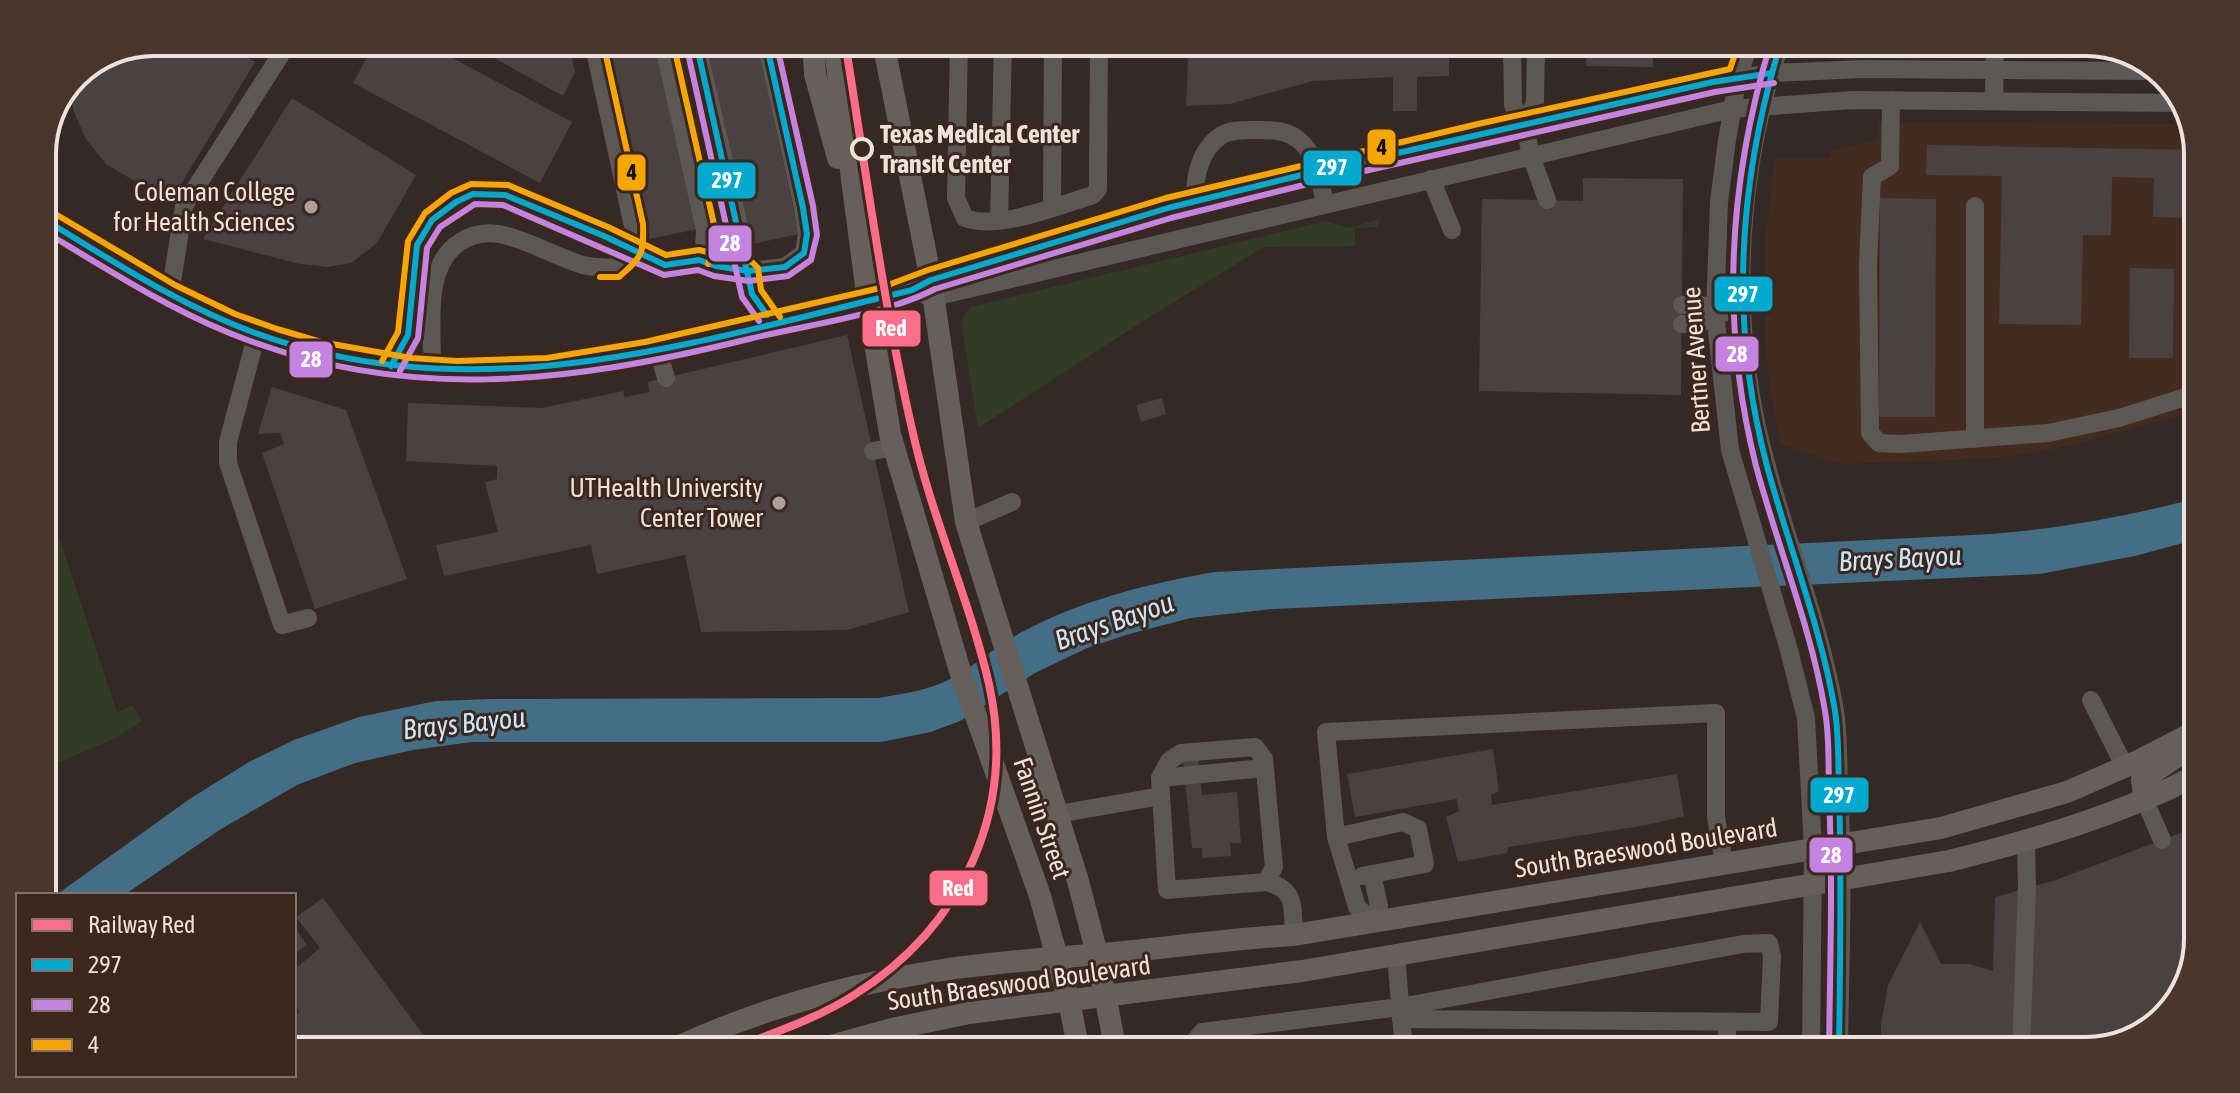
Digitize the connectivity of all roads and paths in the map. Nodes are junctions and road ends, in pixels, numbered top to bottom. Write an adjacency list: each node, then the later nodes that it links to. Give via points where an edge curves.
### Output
1 (280, 56): 48 (street, via 184,206)
2 (596, 56): 42 (street, via 633,226)
3 (666, 56): 45 (street, via 705,230)
4 (699, 56): 46 (street)
5 (769, 56): 46 (street, via 807,234 804,253 785,267)
6 (814, 56): 44 (main road)
7 (836, 56): 44 (main road, Fannin Street)
8 (886, 56): 29 (main road, Fannin Street)
9 (894, 56): 29 (main road)
10 (959, 56): 38 (street, via 956,198 965,218)
11 (1003, 56): 38 (street)
12 (1053, 56): 37 (street)
13 (1099, 56): 37 (street, via 1098,189)
14 (1512, 56): 28 (street, via 1513,105)
15 (1536, 56): 28 (street, via 1535,103)
16 (1745, 56): 22 (street, Bertner Avenue)
17 (1777, 56): 21 (street, Bertner Avenue)
18 (1995, 56): 19 (street)
19 (1995, 68): 20 (street); 21 (street); 24 (street)
20 (2136, 71)
21 (1772, 73): 22 (street); 26 (street, Bertner Avenue)
22 (1738, 77): 27 (street, Bertner Avenue); 28 (street)
23 (1891, 100): 24 (street); 26 (street); 60 (street, via 1890,166 1872,177 1870,433 1879,443 1890,444)
24 (1994, 100): 25 (street)
25 (2169, 103)
26 (1760, 106): 27 (street); 50 (street, Bertner Avenue, via 1744,217)
27 (1732, 109): 30 (street); 51 (street, Bertner Avenue, via 1719,202)
28 (1525, 126): 30 (street); 31 (street)
29 (901, 142): 47 (main road, Fannin Street)
30 (1531, 156): 32 (street); 33 (street)
31 (1318, 171): 34 (street); 34 (street, via 1302,143 1284,131 1224,134 1205,155 1195,180); 35 (street)
32 (1431, 179): 35 (street); 41 (street)
33 (1547, 200)
34 (1197, 201): 39 (street)
35 (1325, 203): 43 (street)
36 (1975, 206): 60 (street)
37 (1052, 207): 38 (street)
38 (999, 221)
39 (1120, 222): 43 (street); 47 (street)
40 (56, 226): 48 (street)
41 (1452, 230)
42 (633, 251): 45 (street, via 665,265); 56 (street, via 505,195 473,194 456,202 432,220 417,245 408,335); 57 (street, via 614,268 586,266 512,237 471,235 443,258 434,283)
43 (1127, 251): 47 (street)
44 (862, 252): 49 (main road, Fannin Street)
45 (699, 260): 46 (street)
46 (748, 271): 53 (street, via 752,294)
47 (926, 289): 49 (street); 62 (main road, Fannin Street)
48 (170, 294): 54 (street)
49 (868, 301): 53 (street); 88 (main road, Fannin Street, via 884,449)
50 (1743, 312): 51 (street); 76 (street, Bertner Avenue, via 1758,430 1835,713)
51 (1715, 313): 52 (street, via 1702,305); 77 (street, Bertner Avenue, via 1730,450 1806,718)
52 (1682, 314)
53 (772, 323): 55 (street)
54 (257, 333): 56 (street); 63 (street, via 228,442 228,463 282,625)
55 (658, 350): 57 (street, via 548,368); 58 (street)
56 (391, 366): 57 (street)
57 (432, 369)
58 (666, 378)
59 (2184, 397): 60 (street, via 2089,426)
60 (1975, 439)
61 (1012, 502): 62 (street)
62 (966, 522): 72 (main road, Fannin Street)
63 (308, 618)
64 (2091, 700): 67 (street)
65 (2184, 737): 67 (main road, South Braeswood Boulevard)
66 (2184, 751): 70 (main road, via 2142,780)
67 (2125, 767): 71 (main road, South Braeswood Boulevard)
68 (2184, 782): 70 (main road, South Braeswood Boulevard)
69 (1161, 787): 72 (street); 82 (street, via 1167,890); 82 (street, via 1169,761 1181,753 1255,747 1264,759 1274,867)
70 (2145, 801): 74 (main road, South Braeswood Boulevard); 75 (street)
71 (2032, 803): 74 (main road); 76 (main road, South Braeswood Boulevard, via 1941,828)
72 (1058, 814): 86 (main road, Fannin Street)
73 (1336, 837): 78 (street, via 1326,732 1716,713 1716,817); 79 (street, via 1403,822 1418,829 1425,864); 80 (street)
74 (2034, 840): 81 (main road, South Braeswood Boulevard); 104 (street)
75 (2162, 840)
76 (1842, 845): 77 (main road, South Braeswood Boulevard); 81 (street, Bertner Avenue)
77 (1813, 849): 78 (main road, South Braeswood Boulevard); 83 (street, Bertner Avenue)
78 (1724, 864): 84 (main road, South Braeswood Boulevard)
79 (1372, 874): 80 (street); 84 (street, via 1379,906)
80 (1350, 879): 84 (street, via 1357,907)
81 (1842, 880): 83 (main road, South Braeswood Boulevard); 103 (street, Bertner Avenue)
82 (1266, 882): 85 (street, via 1280,885 1291,897)
83 (1812, 884): 87 (main road, South Braeswood Boulevard); 93 (street, Bertner Avenue)
84 (1372, 921): 85 (main road, South Braeswood Boulevard); 87 (main road)
85 (1294, 935): 86 (main road, South Braeswood Boulevard)
86 (1097, 954): 88 (main road, South Braeswood Boulevard); 89 (main road, Fannin Street)
87 (1388, 957): 89 (main road, South Braeswood Boulevard); 91 (street)
88 (1057, 958): 90 (main road, Fannin Street); 94 (main road, South Braeswood Boulevard, via 932,971 871,984)
89 (1106, 997): 90 (main road, South Braeswood Boulevard); 97 (main road, Fannin Street)
90 (1069, 1001): 95 (main road, South Braeswood Boulevard, via 954,1016); 96 (main road, Fannin Street)
91 (1401, 1013): 92 (street); 92 (street, via 1769,943 1769,1022); 98 (street, via 1202,1032); 99 (street)
92 (1727, 1022): 100 (street)
93 (1811, 1025): 101 (street, Bertner Avenue); 102 (street)
94 (699, 1037)
95 (861, 1037)
96 (1076, 1037)
97 (1113, 1037)
98 (1198, 1037)
99 (1403, 1037)
100 (1727, 1037)
101 (1811, 1037)
102 (1815, 1037)
103 (1839, 1037)
104 (2022, 1037)

